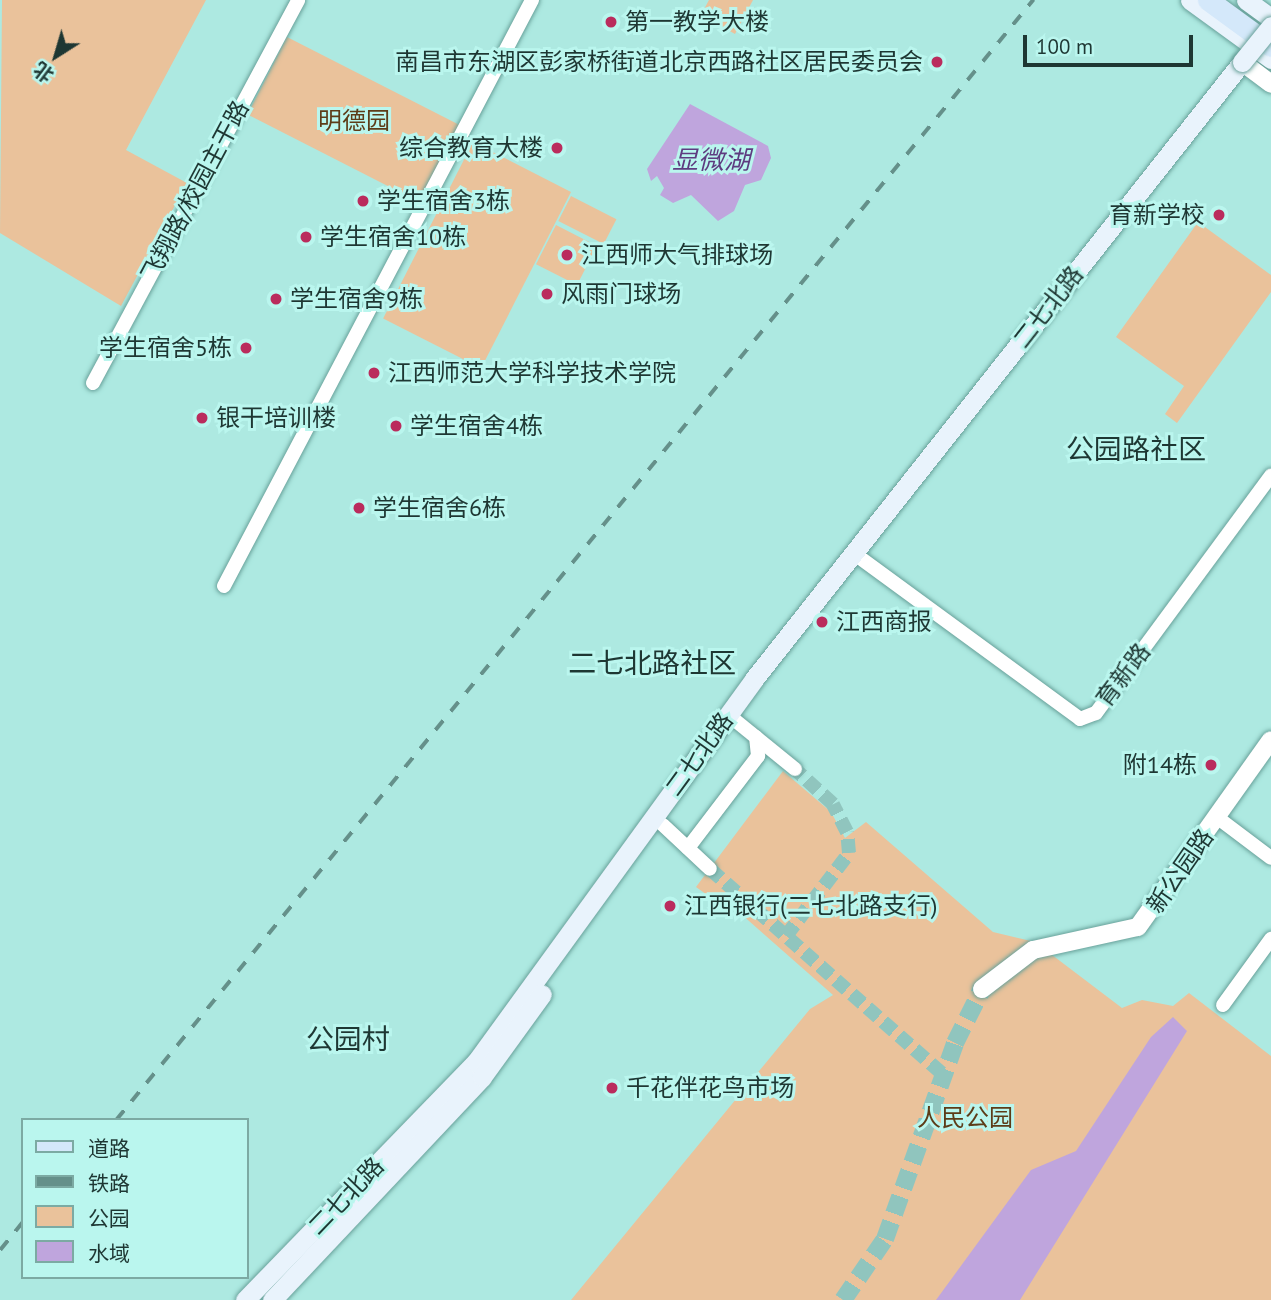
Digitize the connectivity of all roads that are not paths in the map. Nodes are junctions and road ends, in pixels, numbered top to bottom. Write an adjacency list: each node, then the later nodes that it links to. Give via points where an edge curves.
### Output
1 (298, 0): 14 (street, 飞翔路/校园主干路)
2 (532, 0): 17 (street)
3 (1190, 0): 11 (main road)
4 (1209, 0): 10 (main road)
5 (1226, 0): 9 (main road)
6 (1246, 0): 7 (main road)
7 (1271, 18)
8 (1271, 26): 12 (main road, bridge)
9 (1271, 33)
10 (1271, 44): 12 (main road)
11 (1271, 60)
12 (1246, 65): 13 (street); 16 (main road, 二七北路); 30 (main road, 二七北路, via 754,679 476,1062)
13 (1271, 84)
14 (93, 383)
15 (1271, 476): 16 (street, 育新路, via 1096,713 1080,719)
16 (863, 559): 18 (main road, 二七北路)
17 (224, 586)
18 (736, 721): 19 (street); 23 (main road, 二七北路)
19 (756, 737): 21 (street); 24 (street, via 758,756)
20 (1271, 740): 22 (street, 新公园路)
21 (795, 769)
22 (1218, 818): 25 (street); 28 (street, 新公园路, via 1138,927 1033,950)
23 (663, 825): 24 (street); 31 (main road, 二七北路, via 482,1077)
24 (688, 848): 26 (street)
25 (1271, 858)
26 (710, 869)
27 (1271, 939): 29 (street)
28 (982, 989)
29 (1223, 1004)
30 (245, 1300)
31 (272, 1300)

